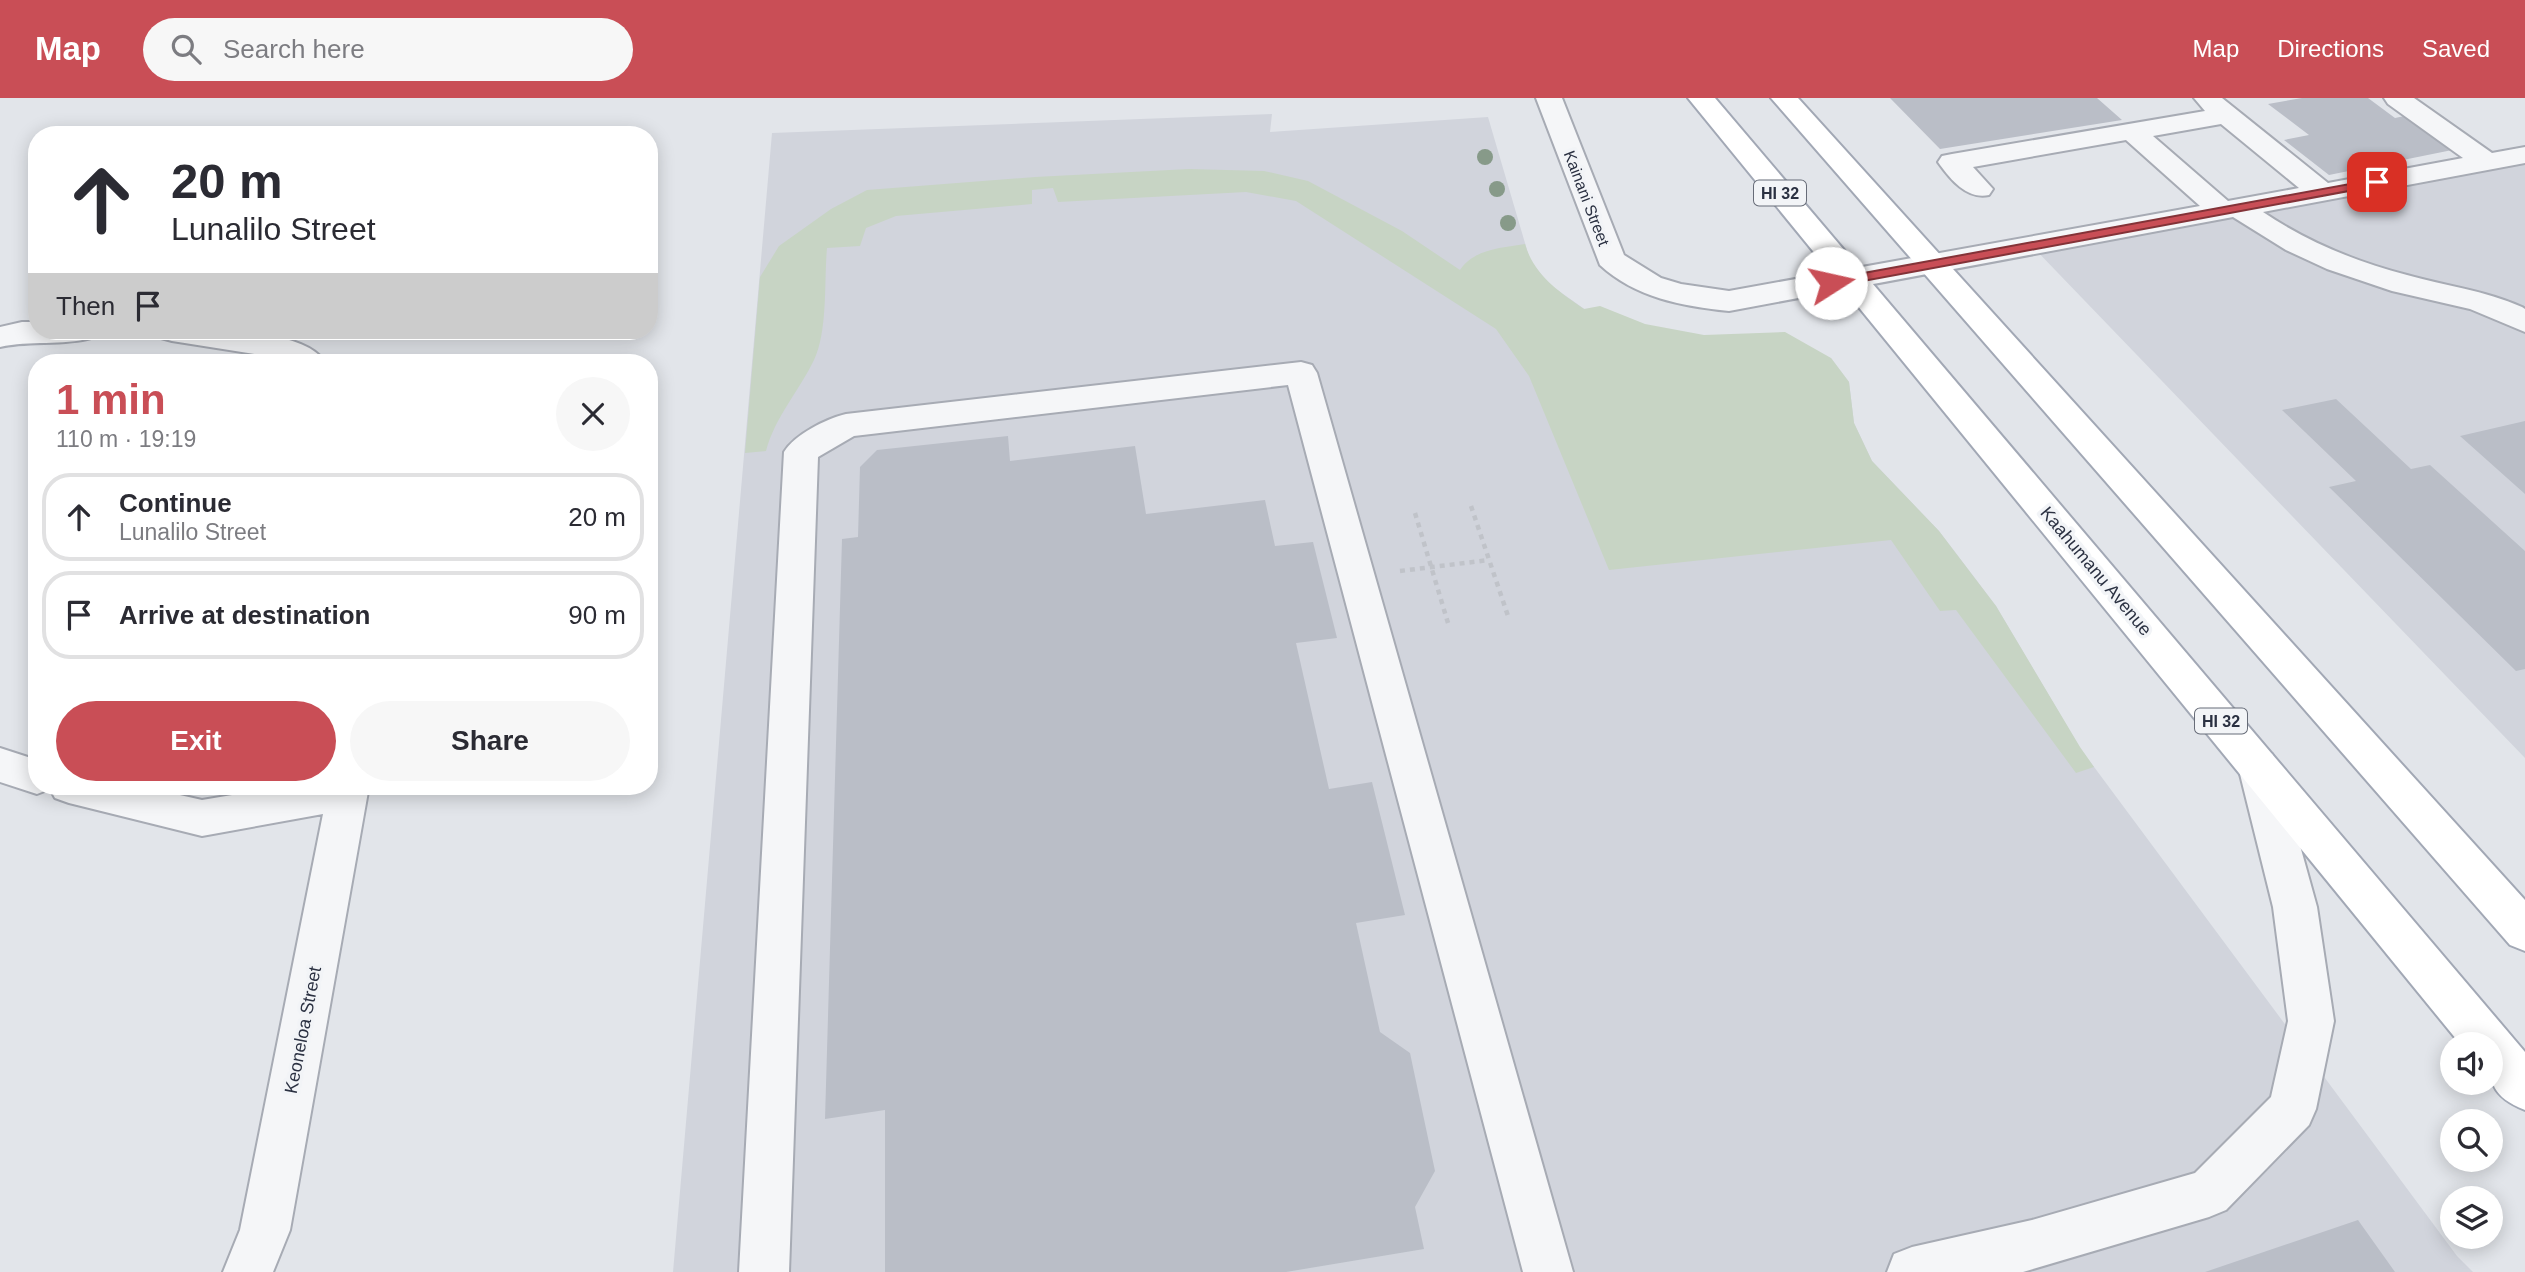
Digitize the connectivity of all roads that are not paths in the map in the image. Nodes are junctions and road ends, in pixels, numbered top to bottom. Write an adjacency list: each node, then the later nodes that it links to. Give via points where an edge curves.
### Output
1 (1549, 98): 15 (street, Kainani Street, via 1611,259 1625,273 1663,289 1729,301)
2 (1701, 98): 15 (main road, Kaahumanu Avenue / HI 32)
3 (1784, 98): 14 (main road)
4 (2397, 98): 9 (street)
5 (2216, 106): 6 (street); 12 (street)
6 (2132, 131): 7 (street); 13 (street)
7 (2041, 147): 10 (street); 11 (street, via 1952,162)
8 (2525, 155): 9 (street, Kainani Street)
9 (2487, 162): 12 (street, Kainani Street)
10 (2066, 170)
11 (1979, 190)
12 (2322, 192): 13 (street, Kainani Street)
13 (2230, 209): 14 (street, Kainani Street); 16 (street, via 2348,267 2482,301)
14 (1933, 264): 15 (street, Kainani Street); 27 (main road)
15 (1853, 279): 22 (main road, Kaahumanu Avenue / HI 32)
16 (2525, 322)
17 (28, 332): 18 (street)
18 (0, 337)
19 (230, 340): 20 (street)
20 (293, 354)
21 (0, 765): 23 (street)
22 (2258, 766): 28 (main road, Kaahumanu Avenue / HI 32); 34 (street, via 2295,907 2311,1021 2292,1109 2209,1193 2032,1245)
23 (28, 775)
24 (106, 795): 25 (street, via 202,818)
25 (319, 795)
26 (348, 795): 32 (street, Keoneloa Street, via 265,1230)
27 (2525, 931)
28 (2479, 1032)
29 (2503, 1061): 30 (main road, Kaahumanu Avenue / HI 32)
30 (2525, 1087)
31 (1547, 1268): 33 (street, via 1301,373 846,425 801,452)
32 (248, 1272)
33 (764, 1272)
34 (1912, 1272)

